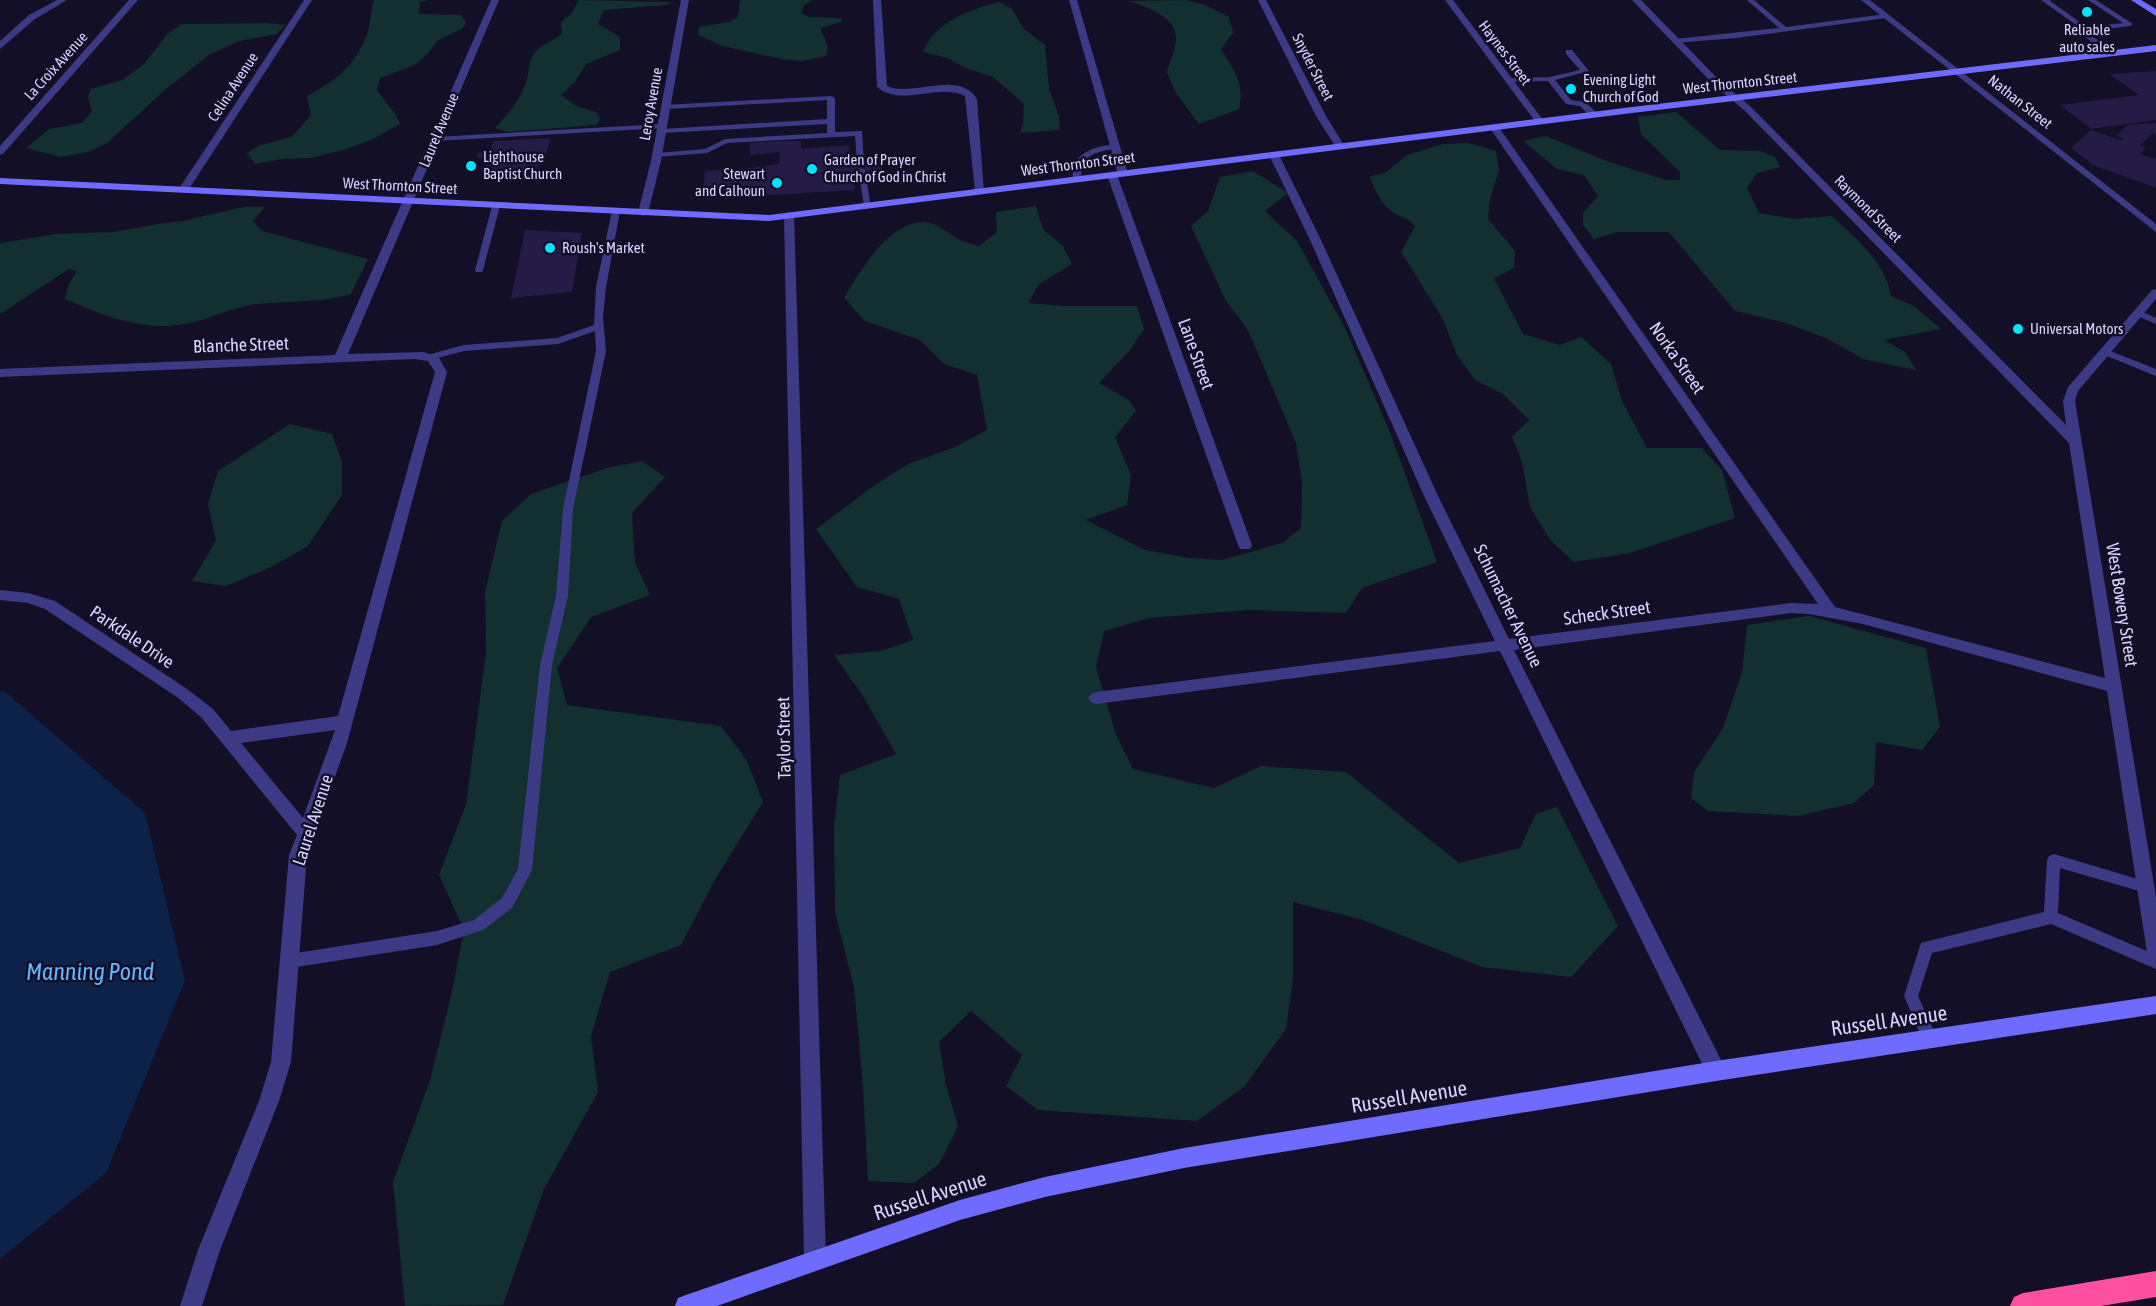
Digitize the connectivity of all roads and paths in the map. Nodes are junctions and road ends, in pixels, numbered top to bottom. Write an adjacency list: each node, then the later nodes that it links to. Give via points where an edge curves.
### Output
1 (63, 0): 21 (street, via 32,17)
2 (134, 0): 39 (street, La Croix Avenue)
3 (308, 0): 45 (street, Celina Avenue)
4 (495, 0): 36 (street, Laurel Avenue)
5 (685, 0): 29 (street, Leroy Avenue)
6 (877, 0): 46 (street, via 882,87 903,92 957,89 969,94)
7 (1073, 0): 37 (street, Lane Street)
8 (1262, 0): 38 (street, Snyder Street)
9 (1449, 0): 27 (street, Haynes Street)
10 (1636, 0): 20 (street, Raymond Street)
11 (1750, 0): 18 (lane)
12 (1865, 0): 17 (street, Nathan Street)
13 (2048, 0): 19 (lane, via 2044,0)
14 (2091, 0): 19 (lane, via 2130,24)
15 (2135, 0): 16 (main road)
16 (2156, 13)
17 (1886, 16): 18 (lane); 25 (street, Nathan Street)
18 (1784, 29): 20 (lane)
19 (2086, 29): 24 (lane, via 2087,36)
20 (1675, 41): 28 (street, Raymond Street)
21 (0, 46)
22 (2156, 48): 24 (main road, West Thornton Street)
23 (1569, 52): 26 (lane, via 1585,71)
24 (2115, 53): 25 (main road, West Thornton Street)
25 (1958, 73): 28 (main road, West Thornton Street); 53 (street, Nathan Street)
26 (1550, 79): 27 (lane); 30 (lane, via 1569,102 1582,104)
27 (1509, 80): 32 (street, Haynes Street)
28 (1737, 99): 30 (main road, West Thornton Street); 64 (street, Raymond Street)
29 (666, 107): 31 (lane, via 831,98); 34 (street, Leroy Avenue)
30 (1594, 115): 32 (main road, West Thornton Street)
31 (832, 121): 34 (lane); 35 (lane)
32 (1540, 122): 33 (main road, West Thornton Street)
33 (1495, 128): 38 (main road, West Thornton Street); 67 (street, Norka Street)
34 (662, 129): 36 (lane); 40 (street, Leroy Avenue)
35 (831, 135): 40 (lane, via 725,141 707,152); 49 (lane, via 859,133)
36 (435, 139): 47 (street, Laurel Avenue)
37 (1115, 146): 42 (street, Lane Street); 43 (lane, via 1088,152 1078,162)
38 (1340, 147): 41 (main road, West Thornton Street)
39 (0, 152)
40 (657, 155): 51 (street, Leroy Avenue)
41 (1274, 155): 42 (main road, West Thornton Street); 68 (street, Schumacher Avenue, via 1432,498)
42 (1118, 174): 43 (main road, West Thornton Street); 65 (street, Lane Street)
43 (1076, 179): 46 (main road, West Thornton Street)
44 (0, 181): 45 (main road, West Thornton Street)
45 (183, 190): 47 (main road, West Thornton Street)
46 (980, 191): 49 (main road, West Thornton Street)
47 (409, 201): 48 (main road, West Thornton Street); 61 (street, Laurel Avenue)
48 (496, 206): 50 (main road, West Thornton Street); 54 (lane)
49 (868, 206): 52 (main road, West Thornton Street)
50 (616, 211): 51 (main road, West Thornton Street); 58 (lane, via 601,287)
51 (643, 213): 52 (main road, West Thornton Street, via 756,219)
52 (789, 215): 82 (street, Taylor Street)
53 (2156, 229)
54 (479, 270)
55 (2156, 292): 56 (street, West Bowery Street)
56 (2138, 313): 57 (lane); 59 (street, West Bowery Street)
57 (2156, 321)
58 (599, 326): 60 (lane, via 558,341 464,348); 77 (lane, via 601,351 570,499 562,596 546,664 525,870 507,903 478,925 437,938)
59 (2105, 352): 62 (lane); 64 (street, West Bowery Street, via 2072,390 2070,410)
60 (430, 357): 61 (street, Blanche Street); 71 (street, Laurel Avenue, via 439,364 441,372)
61 (340, 358): 63 (street, Blanche Street)
62 (2156, 372)
63 (0, 373)
64 (2077, 443): 69 (street, West Bowery Street)
65 (1245, 546)
66 (0, 595): 72 (street, Parkdale Drive, via 28,597 50,605 182,693 207,713)
67 (1830, 610): 68 (street, Scheck Street, via 1791,608); 69 (street, Scheck Street)
68 (1506, 647): 70 (street, Scheck Street); 81 (street, Schumacher Avenue)
69 (2115, 687): 74 (street, West Bowery Street)
70 (1096, 698)
71 (345, 722): 72 (street); 73 (street, Laurel Avenue)
72 (228, 738): 73 (street, Parkdale Drive)
73 (305, 832): 77 (street, Laurel Avenue, via 295,876)
74 (2146, 887): 75 (lane, via 2054,860); 76 (street, West Bowery Street)
75 (2051, 917): 78 (lane); 80 (lane, via 1926,948 1911,996)
76 (2156, 953)
77 (290, 961): 86 (street, Laurel Avenue, via 281,1062)
78 (2156, 962)
79 (2156, 1005): 80 (main road, Russell Avenue)
80 (1930, 1040): 81 (main road, Russell Avenue)
81 (1716, 1071): 82 (main road, Russell Avenue, via 1161,1162 960,1210)
82 (815, 1259): 87 (main road, Russell Avenue)
83 (2156, 1274): 85 (highway)
84 (2156, 1284): 85 (highway)
85 (2079, 1295): 88 (highway)
86 (191, 1306)
87 (686, 1306)
88 (2023, 1306)

